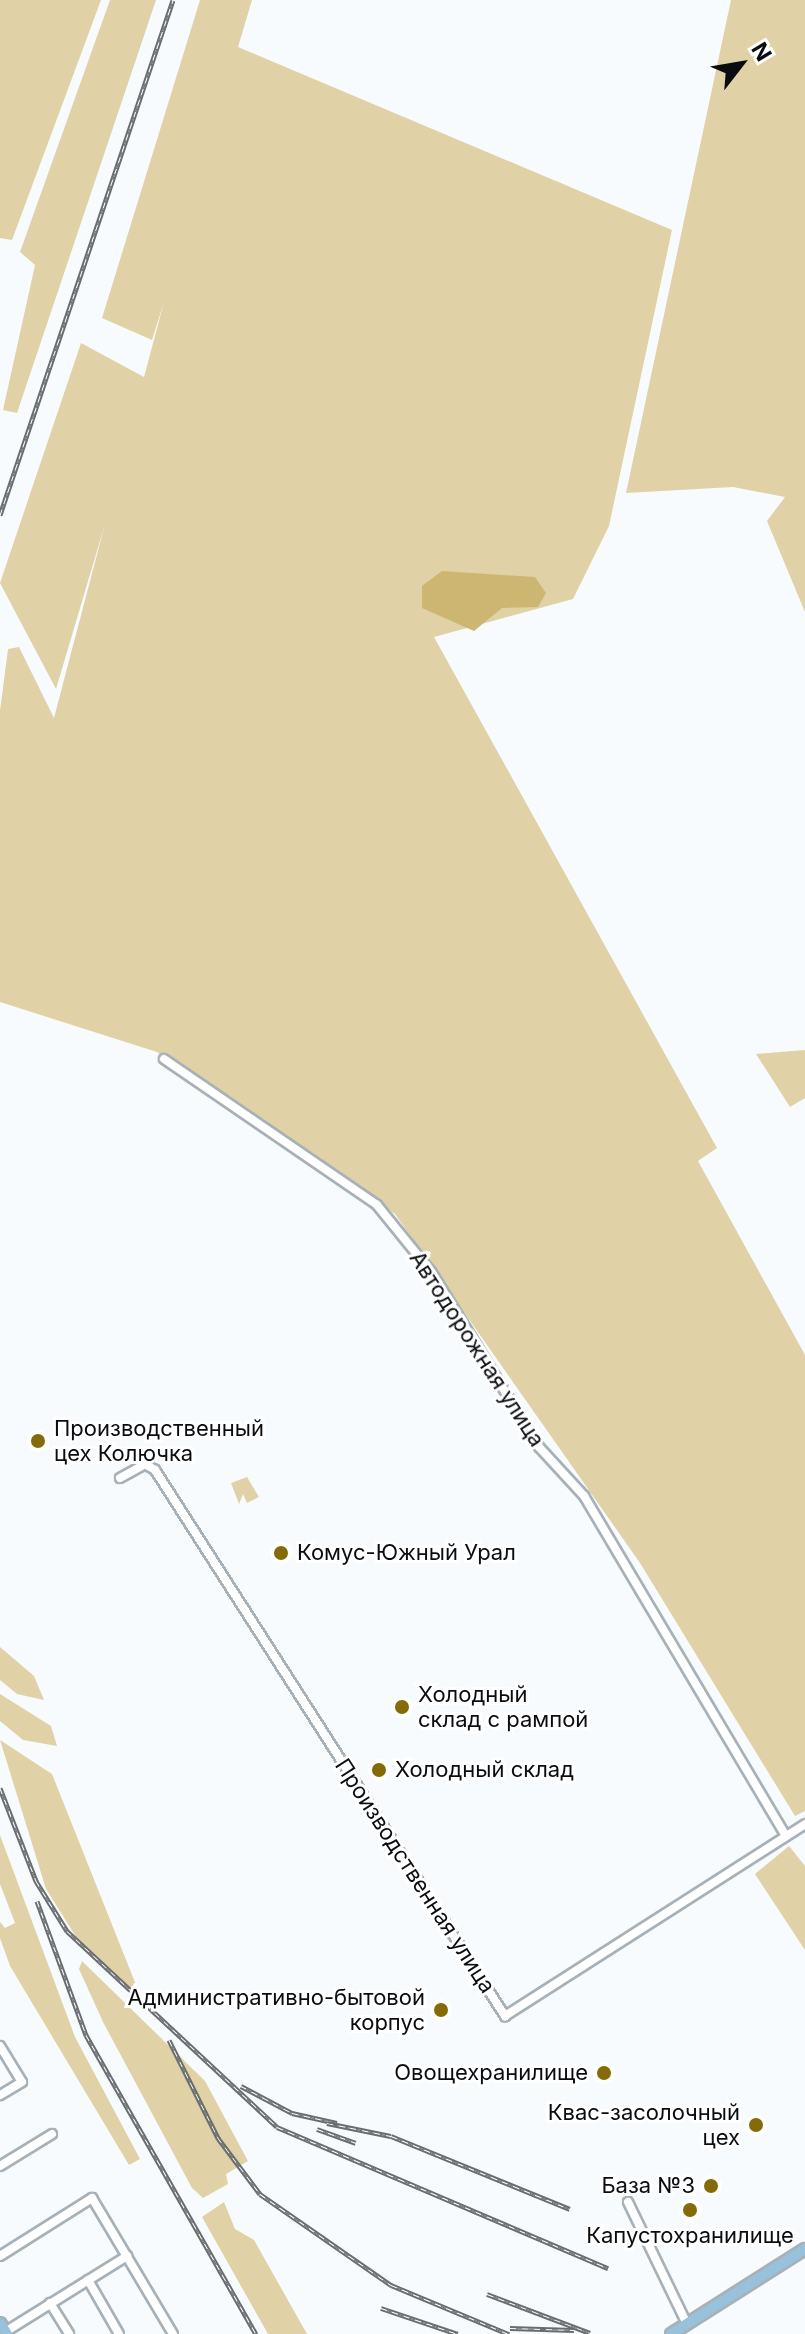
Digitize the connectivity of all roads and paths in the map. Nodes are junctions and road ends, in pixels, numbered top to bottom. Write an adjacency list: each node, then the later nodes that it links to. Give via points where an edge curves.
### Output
1 (164, 1059): 4 (street, Автодорожная улица, via 390,1220 446,1293 539,1447 584,1496)
2 (120, 1478): 4 (street, Производственная улица, via 145,1464 155,1470 505,2016)
3 (805, 1824): 4 (street, Производственная улица)
4 (786, 1836)
5 (0, 2046): 6 (street, via 22,2082)
6 (0, 2095)
7 (52, 2134): 8 (street)
8 (0, 2166)
9 (628, 2202): 15 (street)
10 (805, 2249): 15 (main road)
11 (0, 2256): 12 (street, via 92,2198)
12 (127, 2256): 13 (street); 19 (street)
13 (88, 2280): 14 (street); 18 (street)
14 (50, 2303): 16 (street); 17 (street)
15 (687, 2324): 20 (main road)
16 (3, 2331)
17 (69, 2334)
18 (119, 2334)
19 (173, 2334)
20 (671, 2334)

